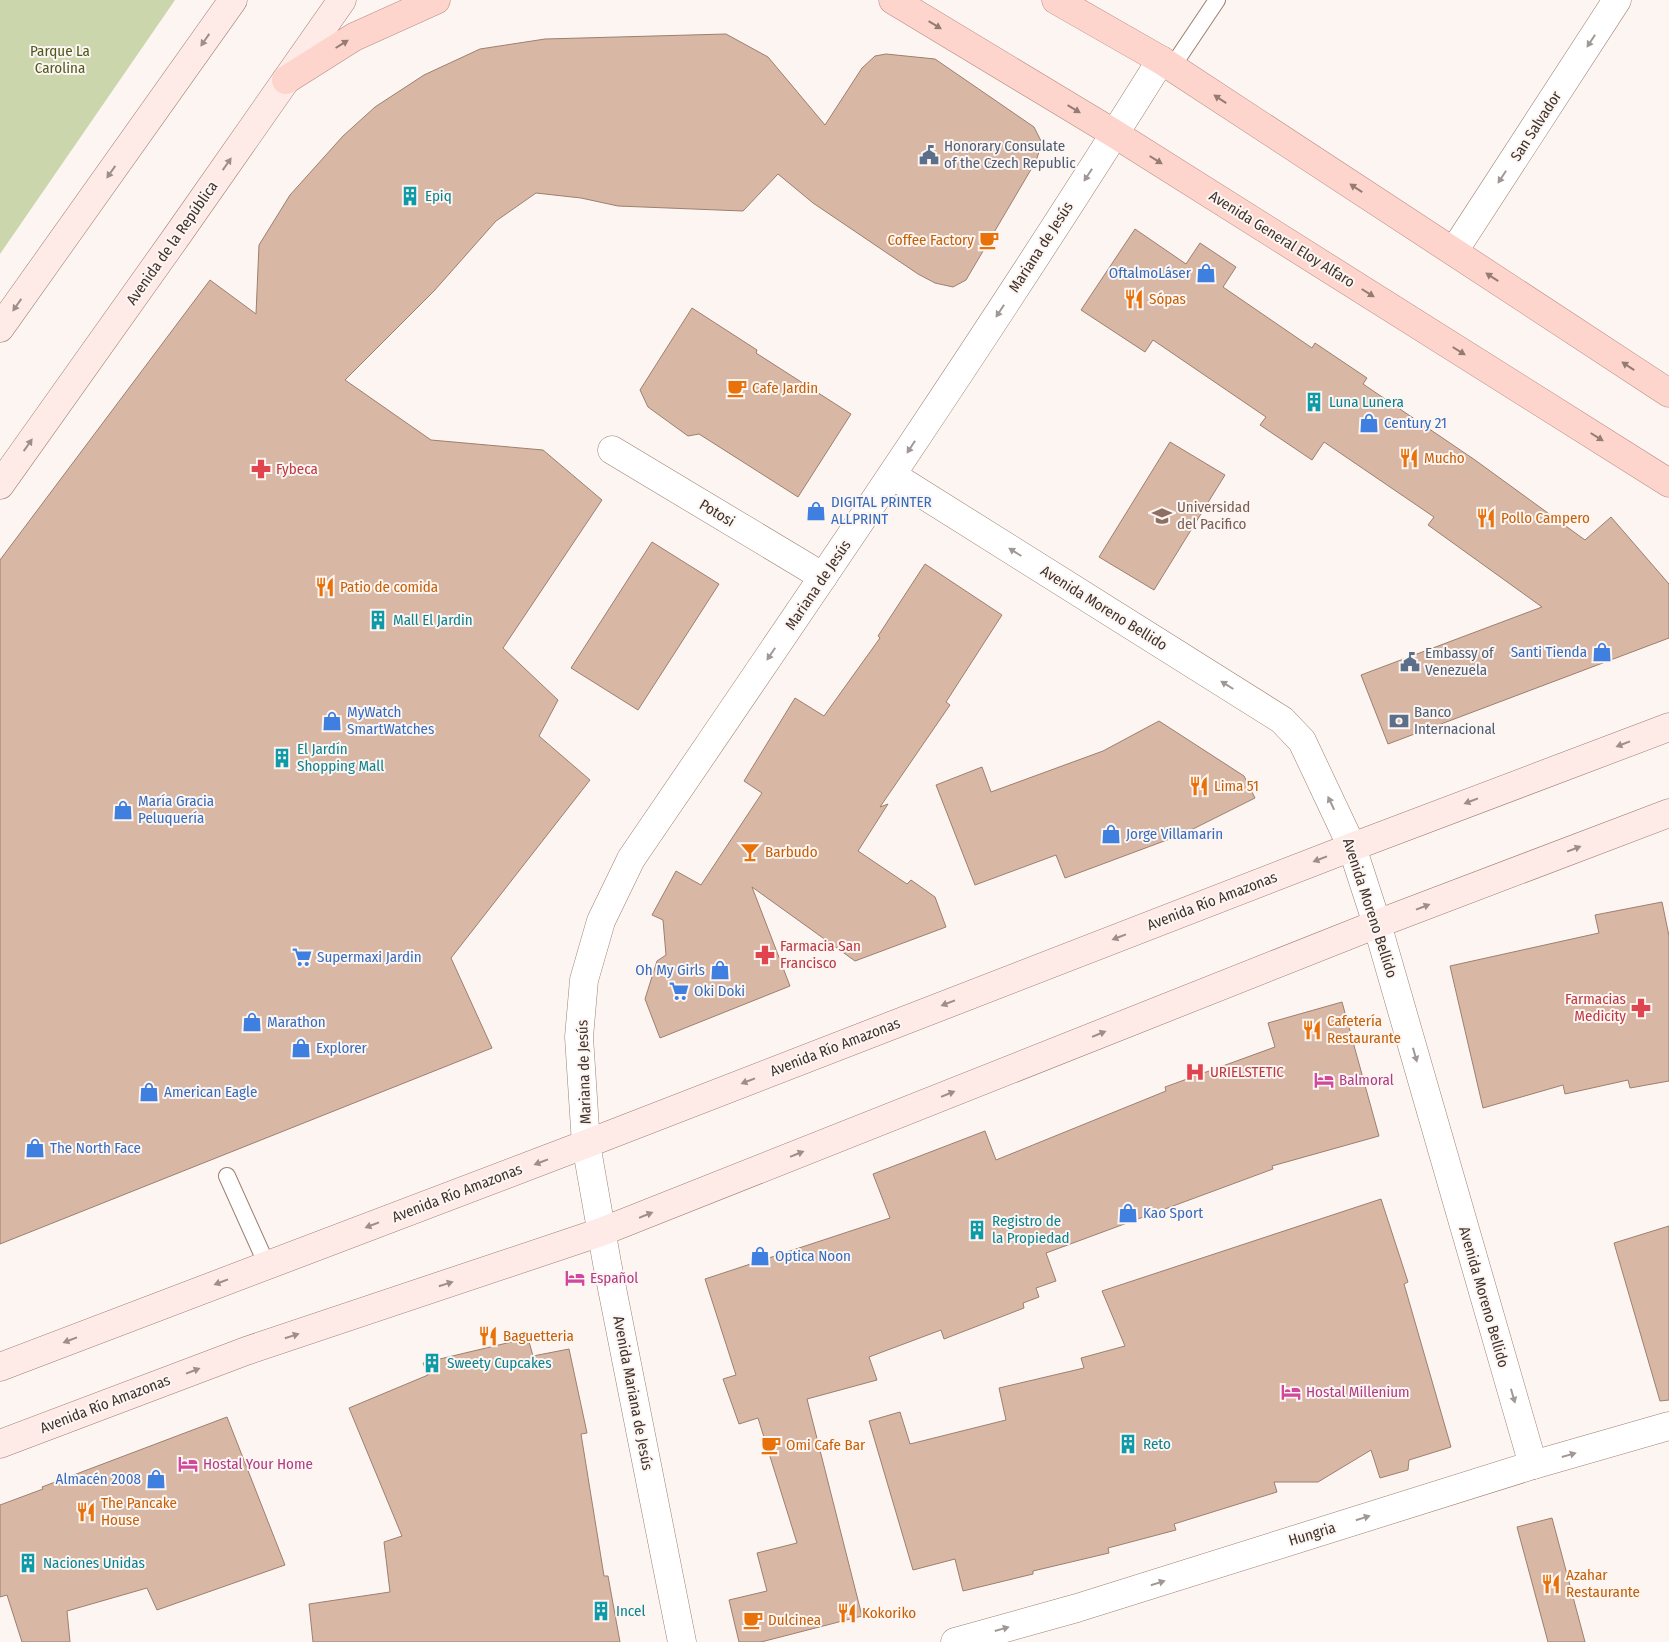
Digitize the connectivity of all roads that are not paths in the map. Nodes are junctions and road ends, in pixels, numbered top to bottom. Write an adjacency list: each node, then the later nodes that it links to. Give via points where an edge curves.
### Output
1 (233, 0): 12 (main road, one-way to 12)
2 (342, 0): 9 (main road, Avenida de la República)
3 (436, 0): 9 (main road, one-way to 3, via 354,37)
4 (893, 0): 10 (main road, Avenida General Eloy Alfaro, one-way to 10)
5 (1056, 0): 8 (main road)
6 (1218, 0): 8 (lane)
7 (1618, 0): 11 (street, San Salvador, one-way to 11)
8 (1166, 64): 10 (street, Mariana de Jesús); 11 (main road, one-way to 8)
9 (286, 80): 17 (main road, Avenida de la República, one-way to 9)
10 (1115, 134): 15 (street, Mariana de Jesús, one-way to 15); 16 (main road, Avenida General Eloy Alfaro, one-way to 16)
11 (1454, 251): 13 (main road, one-way to 11)
12 (0, 328)
13 (1669, 392)
14 (612, 450): 18 (street, Potosi)
15 (892, 475): 18 (street, Mariana de Jesús); 21 (street, Avenida Moreno Bellido, one-way to 15, via 1302,741 1282,720)
16 (1669, 483)
17 (0, 485)
18 (823, 577): 23 (street, Mariana de Jesús, one-way to 23, via 631,859 601,921 584,980 579,1037)
19 (1669, 727): 21 (main road, Avenida Río Amazonas, one-way to 21)
20 (1668, 814): 22 (main road, Avenida Río Amazonas, one-way to 20)
21 (1352, 847): 22 (street, Avenida Moreno Bellido); 23 (main road, Avenida Río Amazonas, one-way to 23)
22 (1377, 924): 25 (main road, Avenida Río Amazonas, one-way to 22); 30 (street, Avenida Moreno Bellido, one-way to 30)
23 (586, 1144): 25 (street, Avenida Mariana de Jesús); 26 (main road, Avenida Río Amazonas, one-way to 26)
24 (227, 1176): 26 (lane)
25 (601, 1232): 29 (main road, Avenida Río Amazonas, one-way to 25, via 246,1351); 32 (street, Avenida Mariana de Jesús)
26 (267, 1265): 27 (main road, Avenida Río Amazonas, one-way to 27)
27 (0, 1367)
28 (1669, 1426): 30 (street, Hungria, one-way to 28)
29 (0, 1444)
30 (1533, 1465): 31 (street, Hungria, one-way to 30, via 1096,1602)
31 (1032, 1632): 33 (street, Hungria, one-way to 31)
32 (682, 1642)
33 (955, 1642)

